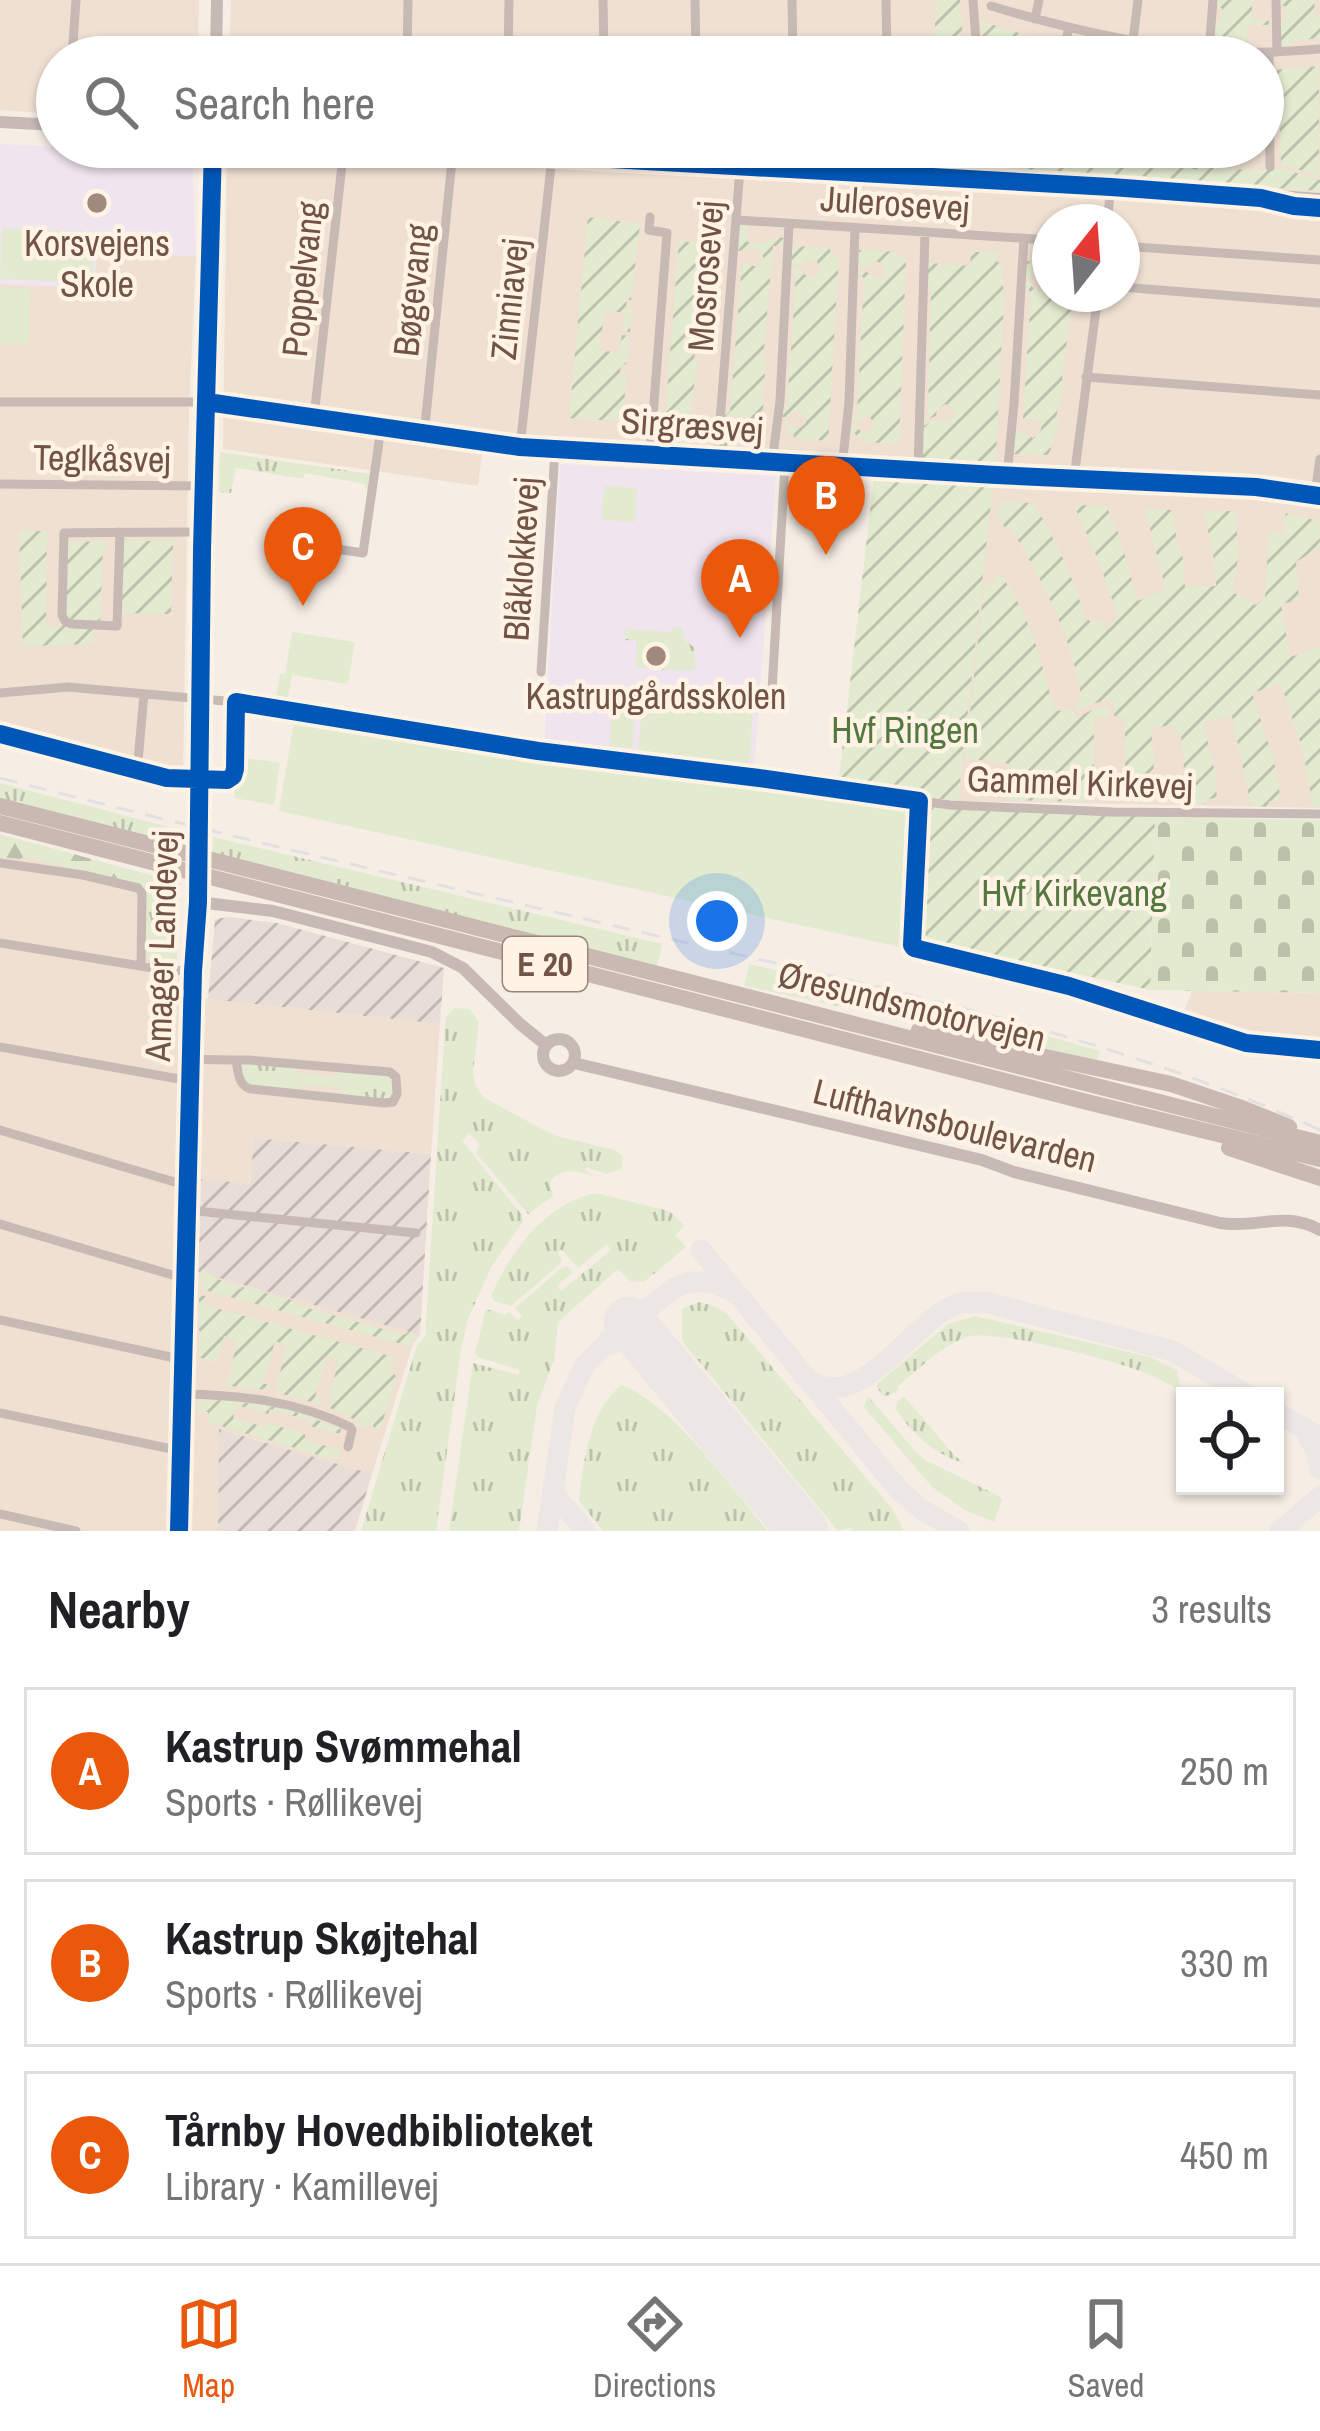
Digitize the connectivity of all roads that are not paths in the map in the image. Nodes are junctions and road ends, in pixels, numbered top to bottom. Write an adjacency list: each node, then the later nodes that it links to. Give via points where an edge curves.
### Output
1 (76, 0): 17 (street)
2 (217, 0): 18 (street)
3 (407, 0): 19 (street)
4 (509, 0): 20 (street)
5 (603, 0): 21 (street)
6 (695, 0): 22 (street)
7 (793, 0): 23 (street)
8 (886, 0): 24 (street)
9 (973, 0): 25 (street)
10 (1039, 0): 15 (street)
11 (1138, 0): 28 (street)
12 (1213, 0): 29 (street)
13 (1276, 0): 30 (street)
14 (991, 5): 15 (street)
15 (1035, 19): 16 (street)
16 (1069, 27): 26 (street); 27 (street)
17 (74, 36)
18 (216, 36)
19 (407, 36)
20 (508, 36)
21 (604, 36)
22 (696, 36)
23 (793, 36)
24 (886, 36)
25 (976, 36)
26 (1067, 36)
27 (1113, 36)
28 (1134, 36)
29 (1207, 36)
30 (1274, 36)
31 (1320, 49): 32 (street)
32 (1284, 51)
33 (0, 122): 34 (street)
34 (36, 124)
35 (213, 168): 64 (street, Amager Landevej)
36 (342, 168): 66 (street, Poppelvang)
37 (451, 168): 68 (street, Bøgevang)
38 (551, 168): 69 (street, Zinniavej)
39 (740, 168): 42 (street); 51 (street, Mosrosevej)
40 (889, 168): 43 (street)
41 (999, 168): 44 (street)
42 (795, 171): 43 (street)
43 (889, 175): 44 (street)
44 (1000, 180): 45 (street)
45 (1111, 187): 46 (street); 48 (street)
46 (1261, 198): 47 (street); 49 (street)
47 (1320, 199)
48 (1110, 204)
49 (1320, 208)
50 (650, 217): 71 (street, via 649,230 667,233)
51 (737, 220): 52 (street, Julerosevej); 72 (street, Mosrosevej)
52 (789, 224): 53 (street, Julerosevej); 74 (street, Sirgræsvej)
53 (856, 228): 54 (street, Julerosevej); 75 (street)
54 (925, 233): 55 (street, Julerosevej); 76 (street)
55 (1024, 238): 56 (street, Julerosevej); 77 (street)
56 (1032, 239)
57 (1140, 247): 58 (street)
58 (1320, 260)
59 (1140, 288): 60 (street)
60 (1320, 303)
61 (1095, 312): 62 (street)
62 (1086, 377): 63 (street); 78 (street)
63 (1320, 395)
64 (207, 402): 65 (street); 66 (street, Sirgræsvej); 80 (street, Amager Landevej)
65 (0, 403)
66 (314, 417): 67 (street, Sirgræsvej)
67 (381, 428): 68 (street, Sirgræsvej); 84 (street, via 363,553)
68 (424, 435): 69 (street, Sirgræsvej)
69 (520, 447): 70 (street, Sirgræsvej)
70 (555, 450): 71 (street, Sirgræsvej); 85 (street, Blåklokkevej)
71 (650, 455): 72 (street, Sirgræsvej)
72 (717, 459): 74 (street, Sirgræsvej)
73 (1320, 459): 81 (street)
74 (778, 463): 75 (street, Sirgræsvej); 89 (street)
75 (842, 467): 76 (street, Sirgræsvej)
76 (918, 470): 77 (street, Sirgræsvej)
77 (1006, 476): 78 (street, Sirgræsvej)
78 (1074, 478): 81 (street, Sirgræsvej)
79 (0, 484): 80 (street, Teglkåsvej)
80 (204, 486): 83 (street, Amager Landevej)
81 (1318, 495)
82 (120, 532): 82 (street, via 117,626 65,621 64,532); 83 (street)
83 (203, 532): 88 (street, Amager Landevej)
84 (297, 543)
85 (541, 672)
86 (0, 693): 87 (street, via 68,687)
87 (144, 694): 88 (street); 91 (street)
88 (200, 699): 90 (street); 97 (street, Amager Landevej)
89 (771, 708)
90 (430, 734)
91 (138, 761)
92 (840, 790): 94 (street, Gammel Kirkevej, via 972,806)
93 (0, 806): 101 (highway, Øresundsmotorvejen / E 20)
94 (1320, 814)
95 (0, 823): 110 (highway, Øresundsmotorvejen / E 20)
96 (0, 863): 99 (street, via 137,888 147,905)
97 (198, 902): 100 (street, Amager Landevej); 103 (street, via 273,911 432,952 463,968)
98 (0, 943): 99 (street)
99 (141, 966): 100 (street)
100 (193, 971): 107 (street, Amager Landevej)
101 (731, 993): 111 (highway, via 1171,1084); 113 (highway, Øresundsmotorvejen / E 20)
102 (1182, 1022): 105 (street, via 1246,1043)
103 (546, 1045): 106 (street, via 565,1039); 106 (street, via 550,1069)
104 (0, 1047): 109 (street)
105 (1320, 1049)
106 (575, 1058): 119 (street, Lufthavnsboulevarden, via 1220,1222)
107 (191, 1059): 108 (street); 109 (street, Amager Landevej)
108 (236, 1060): 108 (street, via 390,1072 398,1094 384,1102 251,1090)
109 (190, 1081): 116 (street, Amager Landevej)
110 (1091, 1103): 114 (highway, Øresundsmotorvejen / E 20); 115 (highway)
111 (1288, 1127)
112 (0, 1130): 116 (street)
113 (1320, 1143)
114 (1320, 1159)
115 (1320, 1178)
116 (188, 1186): 117 (street, Amager Landevej)
117 (187, 1210): 120 (street); 121 (street, Amager Landevej)
118 (0, 1224): 121 (street)
119 (1320, 1226)
120 (416, 1233)
121 (185, 1279): 123 (street, Amager Landevej)
122 (0, 1320): 123 (street)
123 (184, 1360): 124 (street, Amager Landevej)
124 (183, 1394): 126 (street, via 306,1408 350,1427); 127 (street, Amager Landevej)
125 (0, 1413): 127 (street)
126 (348, 1447)
127 (181, 1451): 130 (street, Amager Landevej)
128 (0, 1514): 129 (street)
129 (76, 1531)
130 (179, 1531)

